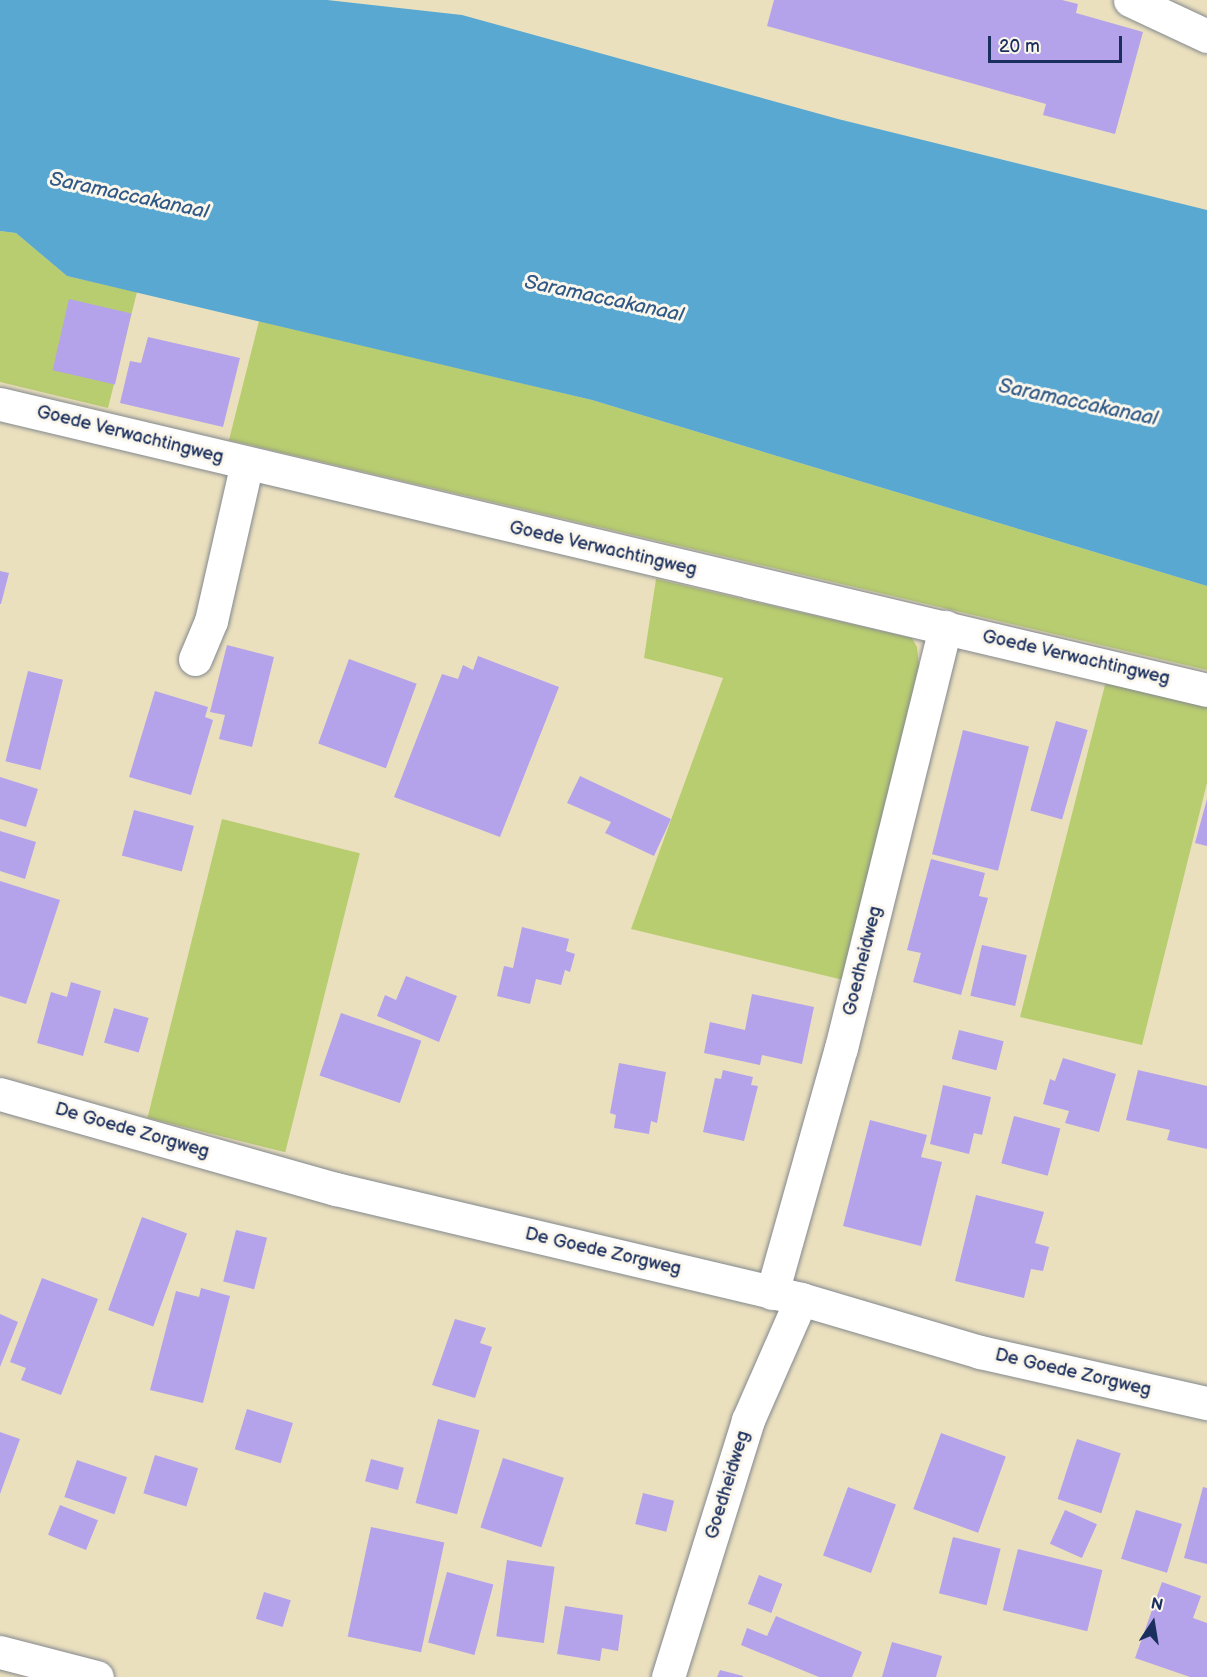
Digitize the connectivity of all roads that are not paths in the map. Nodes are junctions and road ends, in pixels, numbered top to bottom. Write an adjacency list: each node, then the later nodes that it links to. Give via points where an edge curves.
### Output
1 (1131, 0): 2 (street)
2 (1207, 36)
3 (0, 404): 4 (street, Goede Verwachtingweg)
4 (247, 463): 5 (street, Goede Verwachtingweg); 6 (street, via 211,621)
5 (945, 627): 7 (street, Goede Verwachtingweg); 9 (street, Goedheidweg, via 841,1048)
6 (195, 659)
7 (1207, 690)
8 (0, 1094): 9 (street, De Goede Zorgweg, via 336,1189)
9 (787, 1296): 10 (street, De Goede Zorgweg, via 980,1352); 13 (street, Goedheidweg)
10 (1207, 1403)
11 (0, 1652): 12 (street)
12 (98, 1677)
13 (668, 1677)

